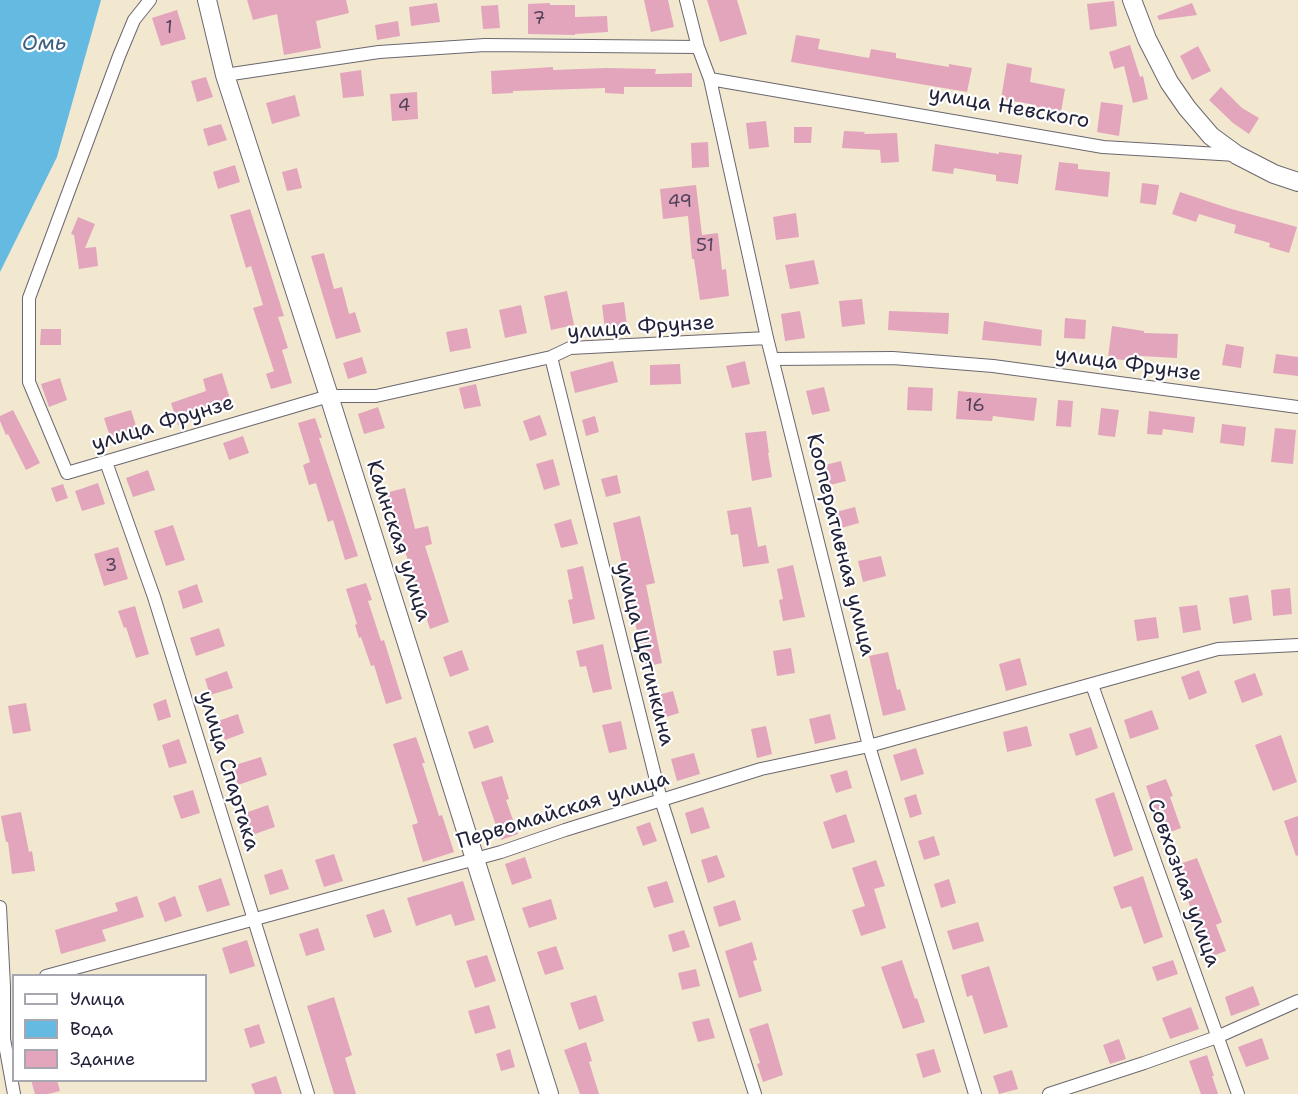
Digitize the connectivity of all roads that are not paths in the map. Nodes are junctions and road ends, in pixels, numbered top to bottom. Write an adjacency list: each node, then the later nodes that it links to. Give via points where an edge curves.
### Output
1 (150, 0): 15 (street, улица Фрунзе, via 134,20 119,56 29,298 29,381 67,473)
2 (207, 0): 6 (main road, Каинская улица)
3 (686, 0): 5 (street, Кооперативная улица)
4 (1132, 0): 8 (main road, via 1169,82 1211,136)
5 (698, 47): 6 (street, via 485,45 379,52); 7 (street, Кооперативная улица)
6 (225, 75): 13 (main road, Каинская улица)
7 (710, 79): 8 (street, улица Невского, via 1102,147); 10 (street, Кооперативная улица)
8 (1237, 155): 9 (main road, улица Невского)
9 (1298, 182)
10 (767, 338): 11 (street, улица Фрунзе, via 570,348); 12 (street, Кооперативная улица)
11 (551, 357): 13 (street, улица Фрунзе, via 376,396); 19 (street, улица Щетинкина)
12 (774, 359): 14 (street, улица Фрунзе, via 893,358 993,366); 18 (street, Кооперативная улица)
13 (329, 396): 15 (street, улица Фрунзе); 20 (main road, Каинская улица)
14 (1298, 407)
15 (106, 462): 22 (street, улица Спартака, via 154,597)
16 (1298, 645): 17 (street, Первомайская улица, via 1218,649)
17 (1092, 685): 18 (street, Первомайская улица); 26 (street, Совхозная улица)
18 (869, 746): 19 (street, Первомайская улица, via 761,769); 31 (street, Кооперативная улица)
19 (661, 801): 20 (street, Первомайская улица); 30 (street, улица Щетинкина)
20 (476, 859): 22 (street, Первомайская улица); 29 (main road, Каинская улица)
21 (0, 907): 24 (street)
22 (254, 919): 23 (street, Первомайская улица); 28 (street, улица Спартака)
23 (50, 974)
24 (9, 986): 27 (street, via 4,1039)
25 (1298, 1001): 26 (street)
26 (1217, 1037): 32 (street); 33 (street, Совхозная улица)
27 (14, 1094)
28 (308, 1094)
29 (549, 1094)
30 (755, 1094)
31 (975, 1094)
32 (1050, 1094)
33 (1238, 1094)

